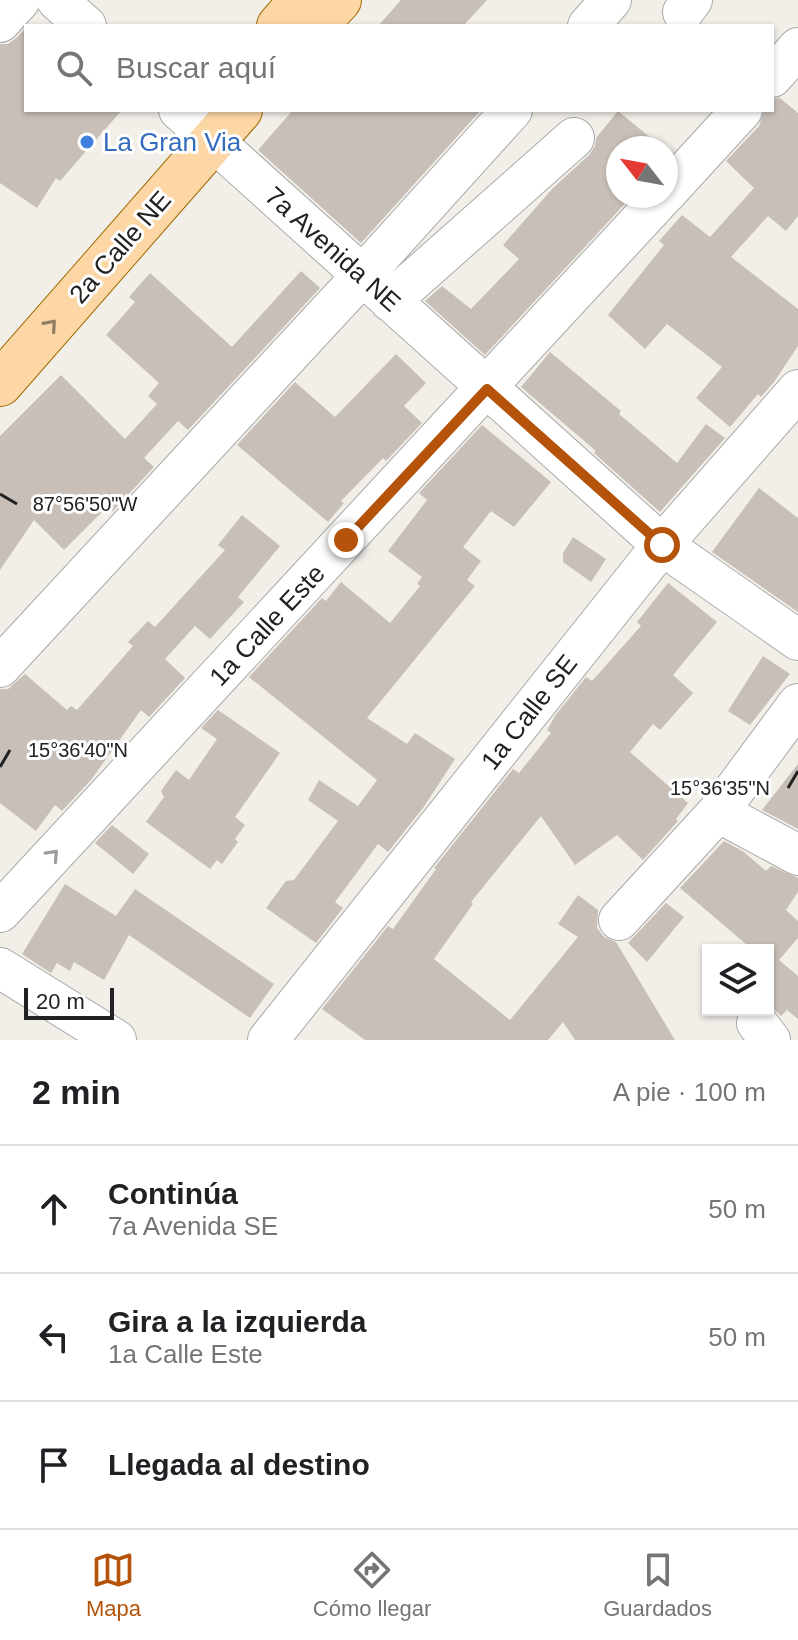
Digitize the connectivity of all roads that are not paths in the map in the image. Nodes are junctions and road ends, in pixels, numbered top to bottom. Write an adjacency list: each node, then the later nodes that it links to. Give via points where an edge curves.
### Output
1 (20, 0): 6 (street)
2 (57, 0): 7 (street)
3 (302, 0): 8 (main road)
4 (339, 0): 9 (main road)
5 (611, 0): 10 (street)
6 (0, 22)
7 (84, 24)
8 (281, 24)
9 (317, 24)
10 (590, 24)
11 (798, 48): 12 (street)
12 (774, 75)
13 (510, 112): 19 (street)
14 (740, 112): 17 (street, 1a Calle Este)
15 (205, 118): 19 (street, 7a Avenida NE); 20 (main road, 2a Calle NE); 21 (main road, 2a Calle NE, one-way to 15)
16 (574, 138): 19 (street)
17 (678, 180)
18 (652, 208): 22 (street, 1a Calle Este)
19 (376, 288): 22 (street, 7a Avenida NE); 26 (street)
20 (0, 341)
21 (0, 384)
22 (487, 389): 24 (street, 7a Avenida NE); 30 (street, 1a Calle Este, one-way to 22)
23 (798, 390): 24 (street, 1a Calle SE)
24 (662, 545): 25 (street, 7a Avenida NE); 34 (street, 1a Calle SE)
25 (798, 640)
26 (0, 667)
27 (798, 704): 28 (street)
28 (718, 812): 29 (street); 31 (street)
29 (798, 855)
30 (0, 912)
31 (619, 920)
32 (0, 968): 33 (street)
33 (116, 1040)
34 (268, 1040)

